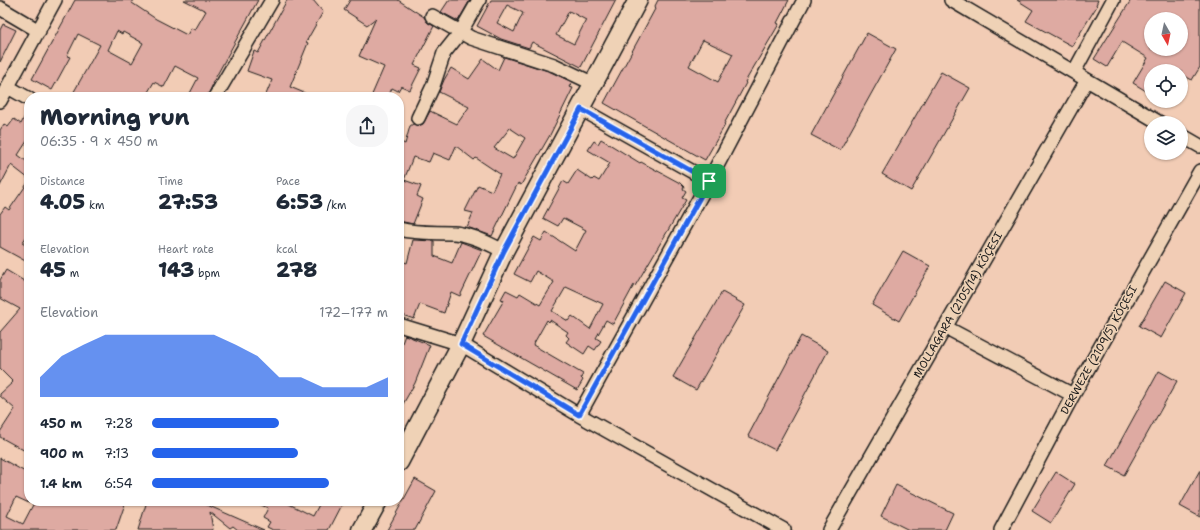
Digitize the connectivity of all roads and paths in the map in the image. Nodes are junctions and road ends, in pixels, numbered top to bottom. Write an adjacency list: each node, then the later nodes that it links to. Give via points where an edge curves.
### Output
1 (55, 0): 10 (street)
2 (272, 0): 16 (street)
3 (479, 0): 11 (street)
4 (638, 0): 14 (street)
5 (804, 0): 25 (street)
6 (1113, 0): 12 (street)
7 (957, 1): 12 (street)
8 (0, 8): 10 (street)
9 (432, 16): 11 (street)
10 (39, 31): 15 (street)
11 (460, 33): 14 (street, via 554,65); 21 (street, via 444,53 433,86)
12 (1074, 72): 13 (street)
13 (1087, 80): 20 (street); 29 (street, MOLLAGARA (2105/14) KÖÇESI)
14 (594, 84): 19 (street)
15 (8, 87): 17 (street); 18 (street)
16 (218, 92)
17 (24, 96)
18 (0, 101)
19 (581, 109): 25 (street); 27 (street)
20 (1148, 116)
21 (418, 118)
22 (1188, 139): 23 (street)
23 (1200, 146)
24 (1200, 171): 31 (street, DERWEZE (2109/5) KÖÇESI)
25 (709, 181): 32 (street)
26 (404, 230): 27 (street, via 414,233 455,233)
27 (504, 251): 30 (street)
28 (404, 327): 30 (street)
29 (945, 327): 31 (street); 37 (street, MOLLAGARA (2105/14) KÖÇESI)
30 (461, 344): 32 (street); 33 (street)
31 (1072, 394): 38 (street, DERWEZE (2109/5) KÖÇESI)
32 (579, 415): 36 (street)
33 (404, 452)
34 (375, 506): 35 (street)
35 (362, 530)
36 (784, 530)
37 (829, 530)
38 (1001, 530)

